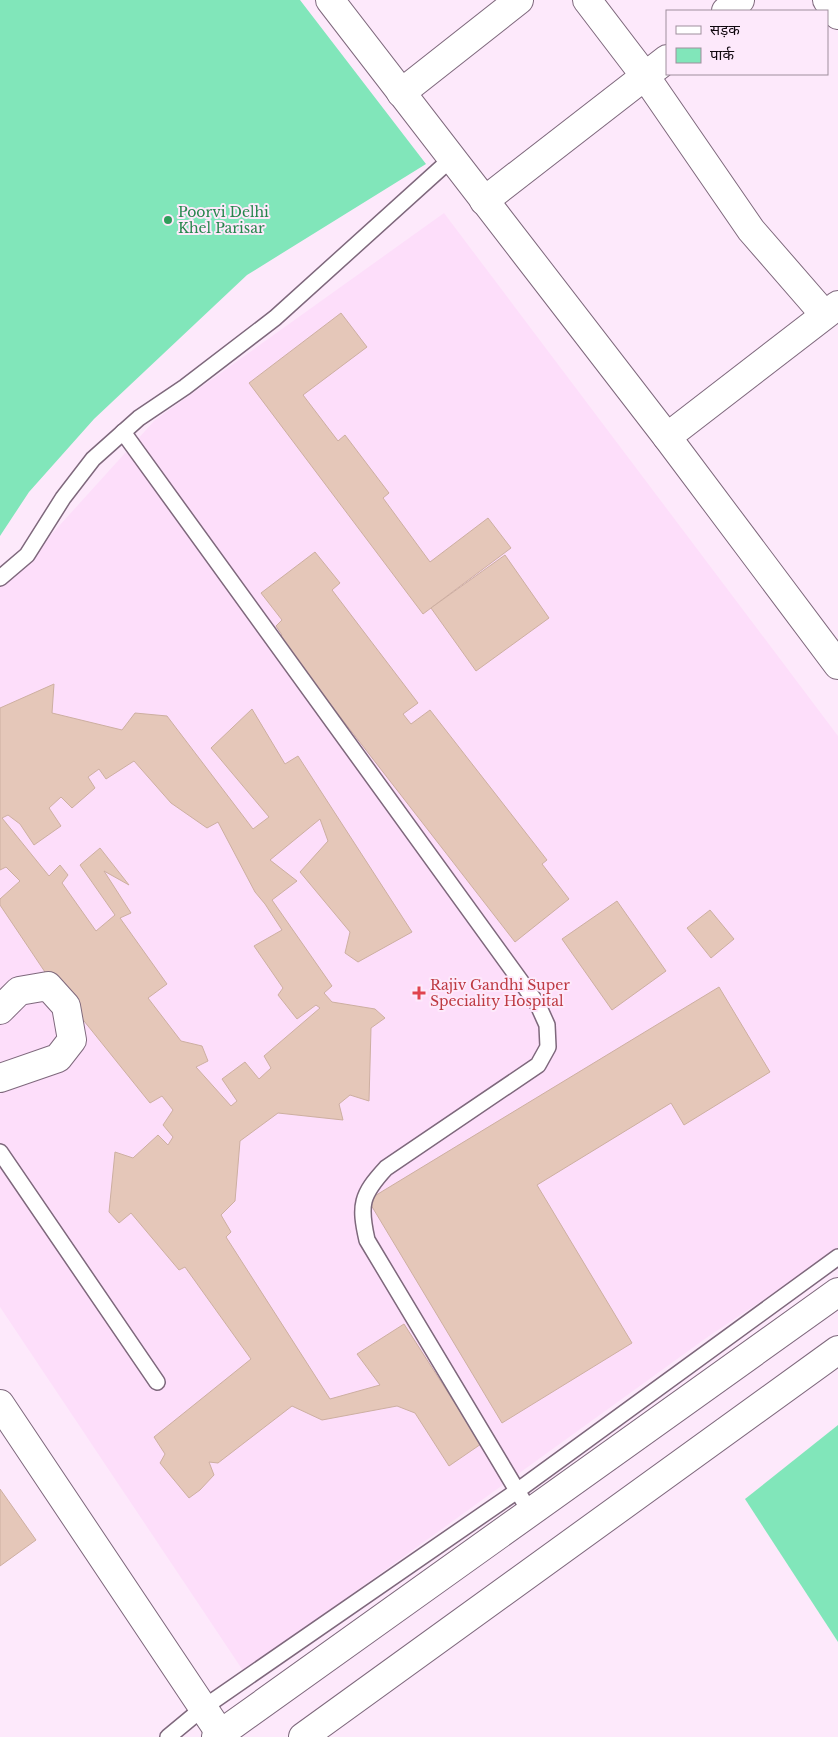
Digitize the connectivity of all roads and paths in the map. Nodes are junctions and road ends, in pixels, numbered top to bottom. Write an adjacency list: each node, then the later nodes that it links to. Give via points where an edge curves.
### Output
1 (330, 0): 10 (street)
2 (519, 0): 10 (street)
3 (586, 0): 9 (street)
4 (740, 0): 6 (street)
5 (827, 0): 7 (street)
6 (727, 10)
7 (838, 14)
8 (666, 60): 9 (street)
9 (645, 76): 12 (street); 13 (street, via 751,230)
10 (401, 92): 11 (street)
11 (451, 159): 12 (street); 14 (lane, via 275,318)
12 (484, 201): 15 (street)
13 (831, 310): 15 (street)
14 (123, 432): 16 (lane, via 93,458 27,555); 26 (lane, via 493,940 538,1004 547,1025 548,1047 538,1065 386,1168 370,1185 361,1214 367,1240)
15 (667, 436): 17 (street)
16 (0, 578)
17 (838, 665)
18 (0, 1010): 19 (street, via 19,991 48,986 66,1006 72,1040 58,1058)
19 (0, 1078)
20 (0, 1152): 24 (lane)
21 (838, 1257): 26 (lane)
22 (838, 1292): 26 (street)
23 (838, 1350): 30 (street)
24 (157, 1382)
25 (0, 1404): 27 (street)
26 (523, 1502): 27 (lane); 28 (street)
27 (203, 1708): 28 (street); 29 (lane)
28 (218, 1735)
29 (168, 1737)
30 (303, 1737)

